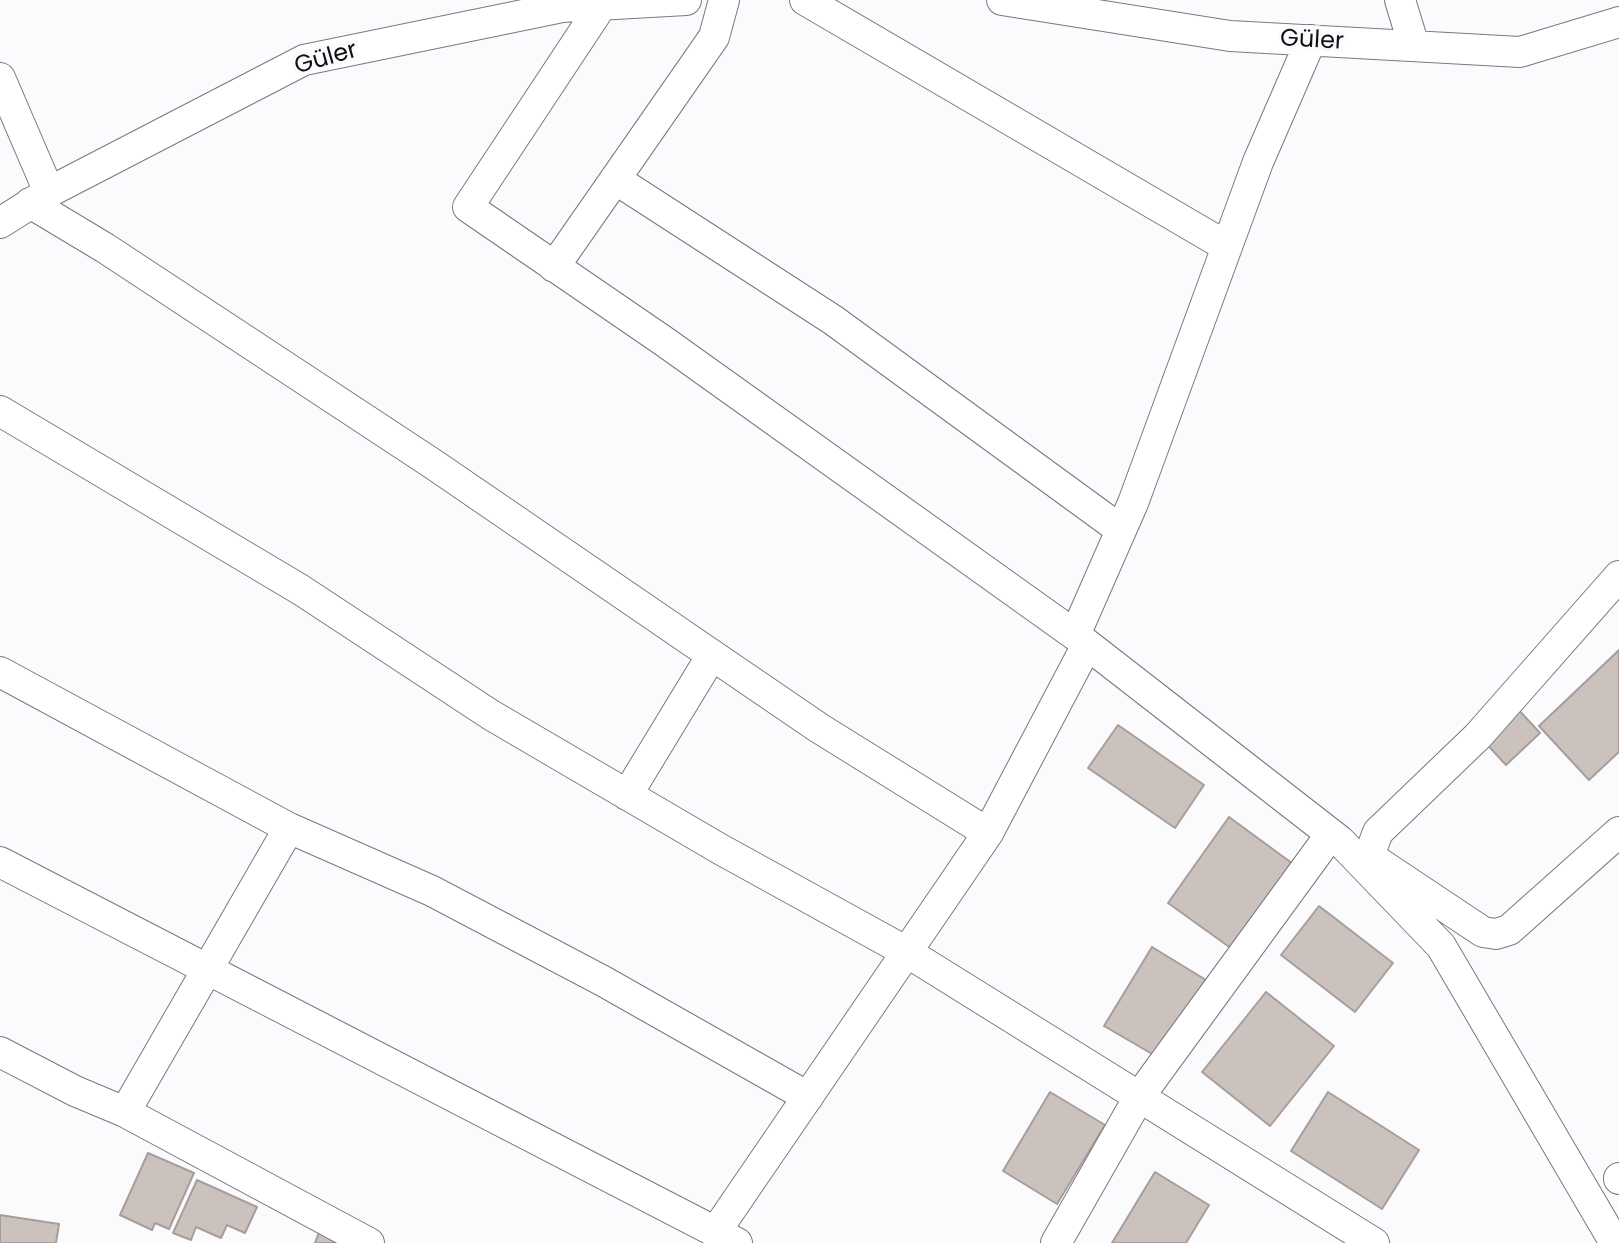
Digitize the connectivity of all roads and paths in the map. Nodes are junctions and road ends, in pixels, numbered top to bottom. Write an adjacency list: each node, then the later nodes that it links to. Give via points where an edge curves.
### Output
1 (686, 0): 6 (street, Güler)
2 (724, 0): 11 (street, via 714,37)
3 (805, 0): 14 (street)
4 (1002, 0): 8 (street, Güler, via 1230,36)
5 (1400, 0): 9 (street)
6 (600, 3): 12 (street, Güler, via 304,60); 15 (street, via 468,207)
7 (1619, 22): 9 (street, Güler, via 1520,52)
8 (1311, 40): 9 (street, Güler); 14 (street)
9 (1414, 46)
10 (0, 78): 12 (street)
11 (615, 179): 15 (street); 17 (street, via 833,320)
12 (40, 197): 13 (street, Güler); 20 (street, via 105,248)
13 (0, 223)
14 (1226, 246): 17 (street)
15 (554, 267): 19 (street)
16 (0, 411): 22 (street, via 301,590 491,715)
17 (1121, 530): 19 (street)
18 (1619, 576): 24 (street, via 1478,736 1378,832 1369,856 1483,932 1496,934 1509,930)
19 (1081, 640): 25 (street); 26 (street)
20 (712, 655): 22 (street); 25 (street)
21 (0, 672): 23 (street)
22 (627, 795): 28 (street)
23 (289, 828): 29 (street); 31 (street, via 432,891)
24 (1619, 832)
25 (988, 833): 28 (street)
26 (1331, 834): 32 (street); 35 (street, via 1441,946)
27 (0, 862): 29 (street)
28 (905, 951): 31 (street); 32 (street)
29 (209, 969): 33 (street); 34 (street)
30 (0, 1052): 33 (street)
31 (808, 1097): 34 (street)
32 (1139, 1097): 37 (street); 38 (street)
33 (125, 1112): 36 (street)
34 (726, 1237)
35 (1609, 1240)
36 (369, 1243)
37 (1056, 1243)
38 (1374, 1243)

